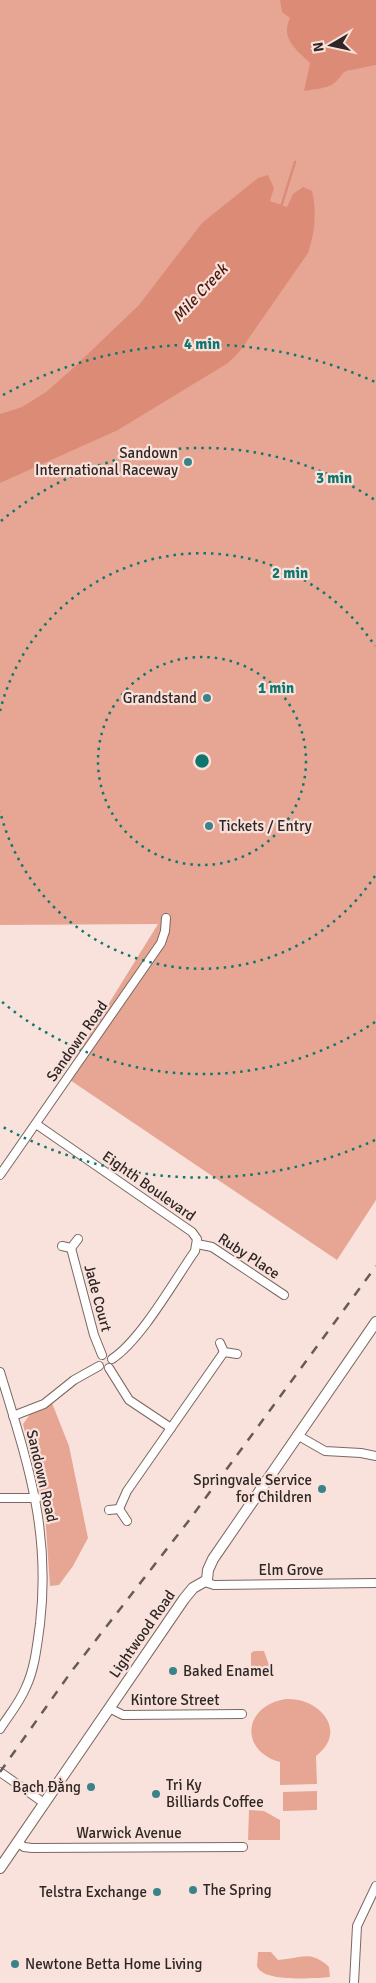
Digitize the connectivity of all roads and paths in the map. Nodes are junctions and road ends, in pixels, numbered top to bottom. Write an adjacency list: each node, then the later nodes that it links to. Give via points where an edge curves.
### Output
1 (166, 918): 2 (street, Sandown Road, via 166,931 161,943)
2 (36, 1124): 3 (street, Sandown Road); 5 (street, Eighth Boulevard, via 192,1232)
3 (1, 1171)
4 (78, 1240): 7 (street, Jade Court)
5 (197, 1244): 8 (street, Ruby Place, via 215,1248); 14 (street, Eighth Boulevard, via 129,1346)
6 (62, 1246): 7 (street, Jade Court)
7 (71, 1248): 12 (street, Jade Court)
8 (284, 1295)
9 (376, 1322): 20 (main road)
10 (220, 1343): 11 (street)
11 (224, 1352): 13 (street); 19 (street)
12 (102, 1354): 14 (street); 15 (street)
13 (237, 1354)
14 (112, 1359): 16 (street)
15 (99, 1366): 16 (street); 18 (street, via 74,1380 44,1404)
16 (109, 1368): 19 (street, via 129,1400)
17 (0, 1372): 18 (street, Sandown Road)
18 (13, 1416): 23 (street, Sandown Road)
19 (171, 1428): 24 (street, via 127,1491)
20 (297, 1435): 21 (street, via 324,1451); 27 (main road, via 213,1558)
21 (376, 1456)
22 (0, 1498): 23 (street)
23 (37, 1498): 31 (street, Sandown Road, via 43,1569 37,1646 27,1686)
24 (119, 1509): 25 (street); 26 (street)
25 (109, 1510)
26 (127, 1521)
27 (206, 1582): 28 (street, Elm Grove, via 214,1585); 29 (main road, Lightwood Road, via 193,1588 184,1599)
28 (376, 1584)
29 (110, 1708): 30 (street, Kintore Street, via 123,1715); 33 (main road, Lightwood Road)
30 (242, 1714)
31 (0, 1729)
32 (3, 1774): 33 (street)
33 (44, 1803): 34 (main road, Lightwood Road)
34 (18, 1843): 35 (street, Warwick Avenue, via 24,1848); 36 (main road, Lightwood Road)
35 (243, 1846)
36 (0, 1868)
37 (376, 1886): 38 (street, via 357,1926)
38 (354, 1983)

